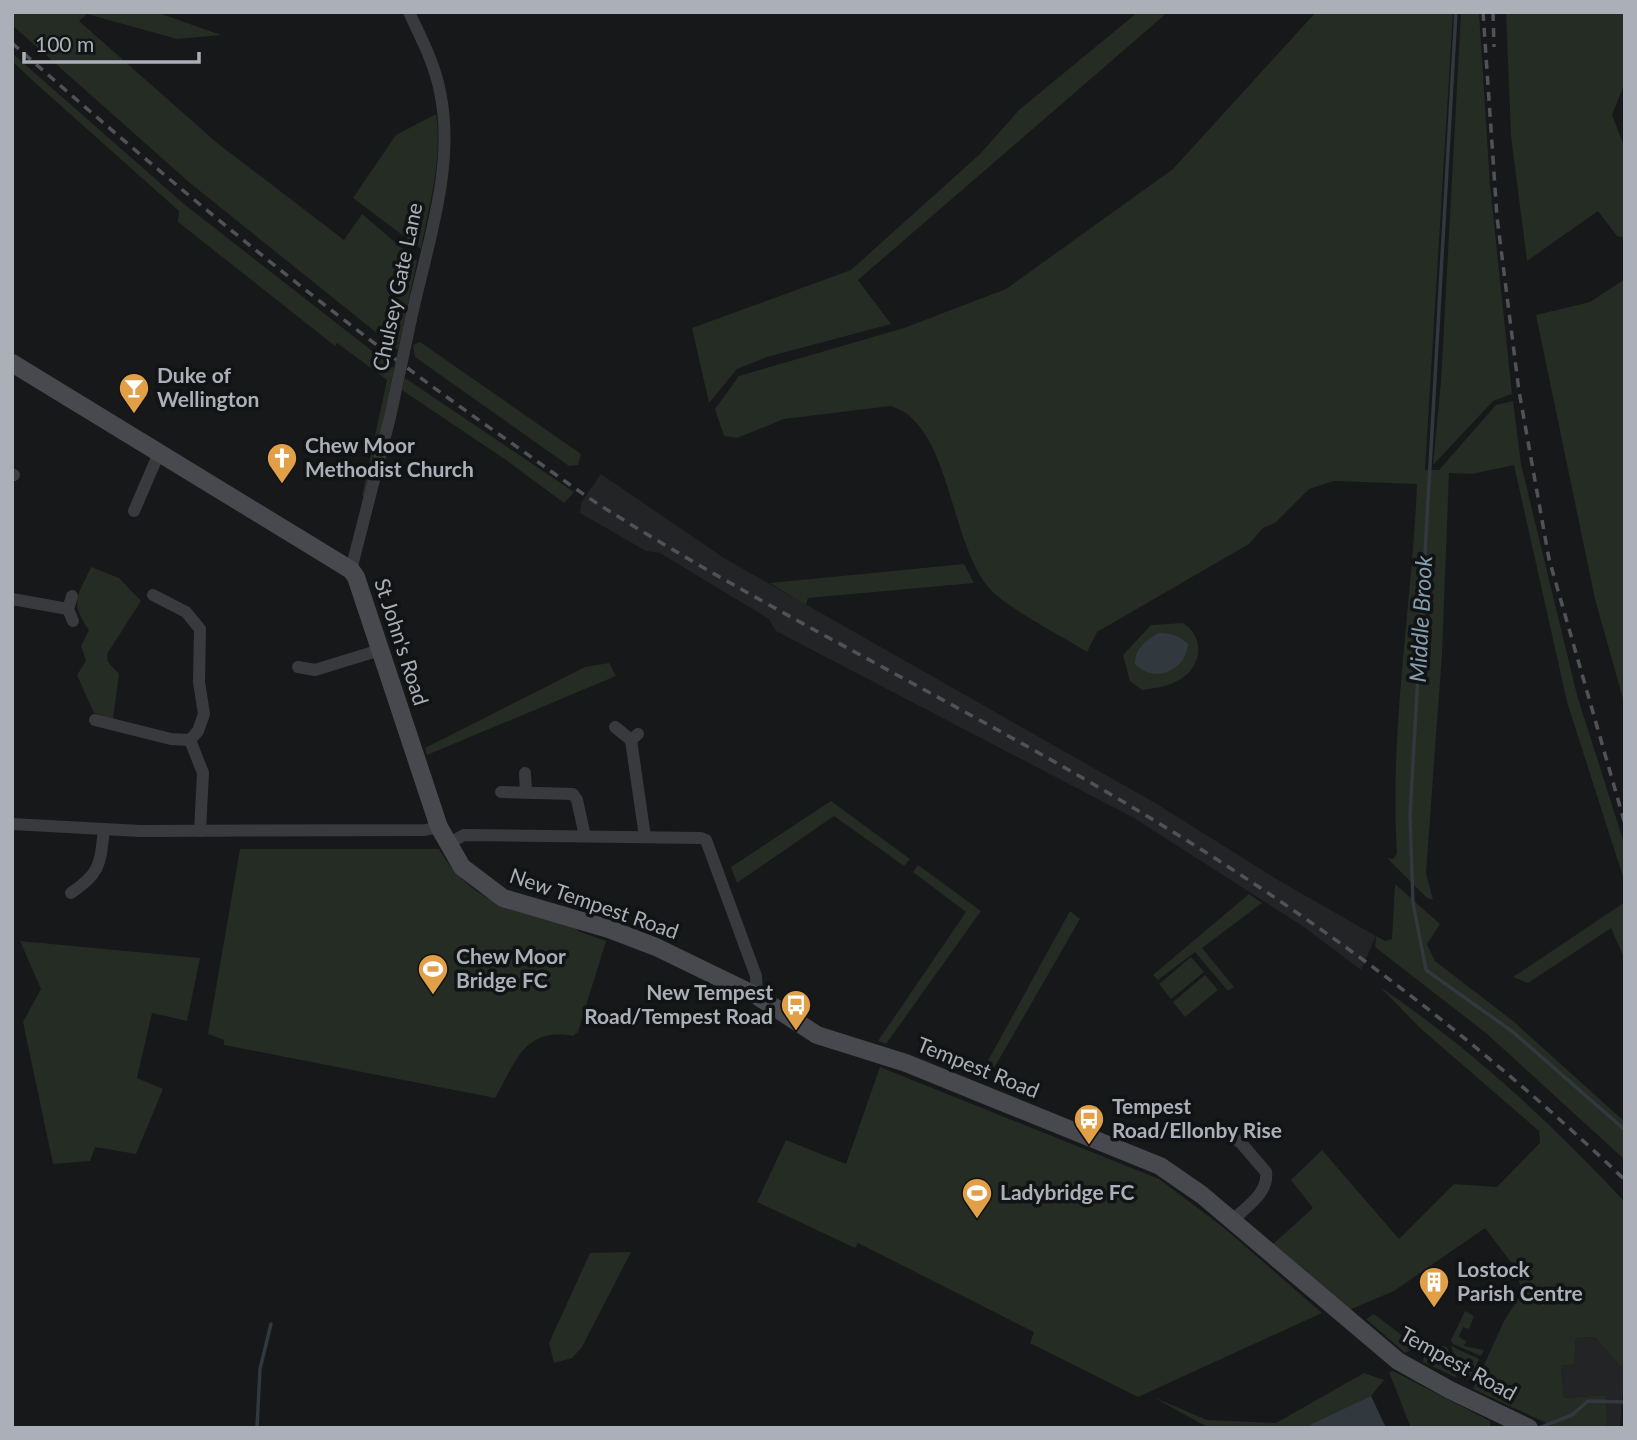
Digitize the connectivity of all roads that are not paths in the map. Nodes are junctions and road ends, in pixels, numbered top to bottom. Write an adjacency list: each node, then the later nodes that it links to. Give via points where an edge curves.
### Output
1 (409, 12): 5 (street, Chulsey Gate Lane, bridge, via 440,92 444,136 440,184 390,417)
2 (12, 363): 3 (street, St John's Road)
3 (159, 453): 4 (street); 5 (street, St John's Road)
4 (134, 511)
5 (351, 570): 9 (street, St John's Road)
6 (153, 595): 13 (street, via 186,612 200,629 198,682 204,714)
7 (12, 599): 8 (street)
8 (71, 609)
9 (380, 650): 10 (street, via 312,676); 18 (street, St John's Road)
10 (298, 667)
11 (95, 720): 13 (street)
12 (615, 727): 22 (street, via 635,737)
13 (190, 740): 20 (street, via 203,774)
14 (525, 773): 16 (street)
15 (501, 792): 16 (street)
16 (526, 792): 21 (street, via 573,794)
17 (12, 824): 19 (street)
18 (439, 827): 20 (street); 23 (street, New Tempest Road)
19 (104, 829): 20 (street); 24 (street, via 92,884)
20 (200, 831)
21 (584, 836): 22 (street); 23 (street, via 464,835)
22 (645, 837): 25 (street, via 706,840 756,976)
23 (447, 844): 25 (street, New Tempest Road, via 469,874 503,898 645,943)
24 (71, 893)
25 (757, 996): 27 (street, Tempest Road, via 817,1035 906,1063 1138,1155 1179,1178)
26 (1227, 1133): 27 (street, via 1241,1143 1267,1177 1261,1193)
27 (1233, 1220): 28 (street, Tempest Road, via 1398,1360)
28 (1530, 1428)

